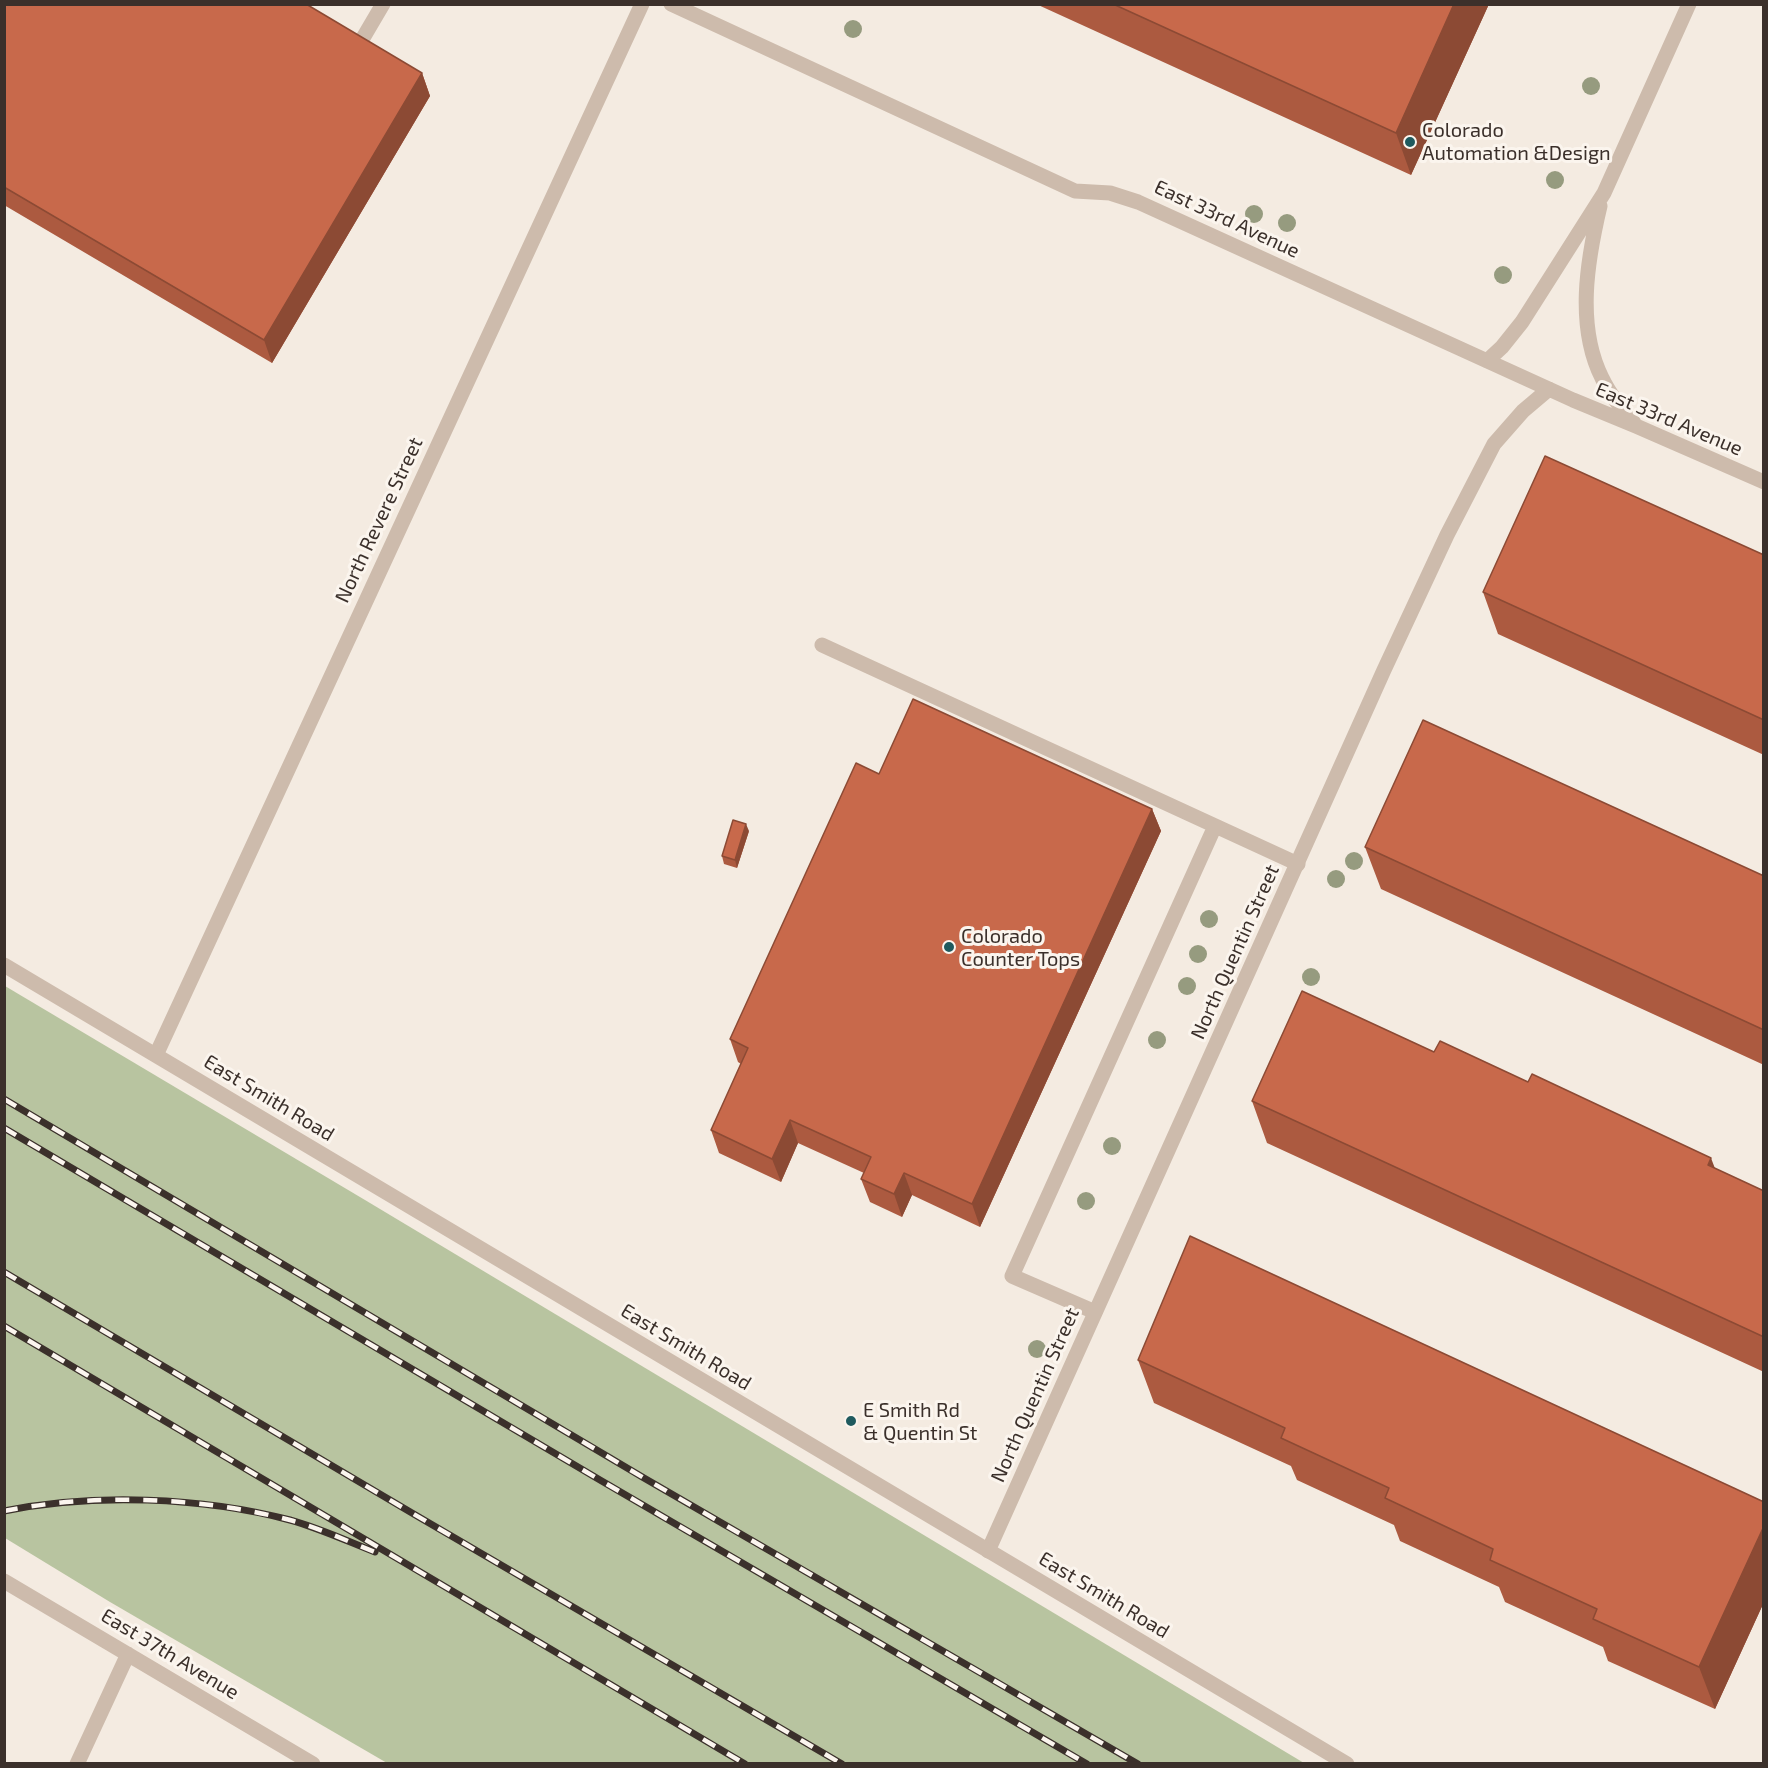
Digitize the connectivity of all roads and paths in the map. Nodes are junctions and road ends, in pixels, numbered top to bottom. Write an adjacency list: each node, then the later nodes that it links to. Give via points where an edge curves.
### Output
1 (383, 4): 5 (street)
2 (642, 4): 15 (street, North Revere Street)
3 (671, 4): 7 (street, East 33rd Avenue, via 1075,191 1110,193 1138,202)
4 (1689, 4): 6 (street)
5 (363, 38)
6 (1604, 193): 7 (street, via 1522,322); 9 (street, via 1588,272 1588,329 1602,379)
7 (1487, 361): 8 (street, East 33rd Avenue)
8 (1549, 389): 9 (street, East 33rd Avenue); 13 (street, North Quentin Street, via 1502,434 1475,478)
9 (1636, 426): 10 (street, East 33rd Avenue)
10 (1764, 482)
11 (822, 645): 12 (street)
12 (1215, 826): 13 (street); 16 (street, via 1012,1276)
13 (1298, 864): 16 (street, North Quentin Street)
14 (4, 965): 15 (street, East Smith Road)
15 (156, 1055): 17 (street, East Smith Road)
16 (1095, 1312): 17 (street, North Quentin Street)
17 (988, 1551): 22 (street, East Smith Road)
18 (4, 1581): 19 (street, East 37th Avenue)
19 (128, 1654): 20 (street); 21 (street, East 37th Avenue)
20 (77, 1764)
21 (313, 1764)
22 (1347, 1764)

